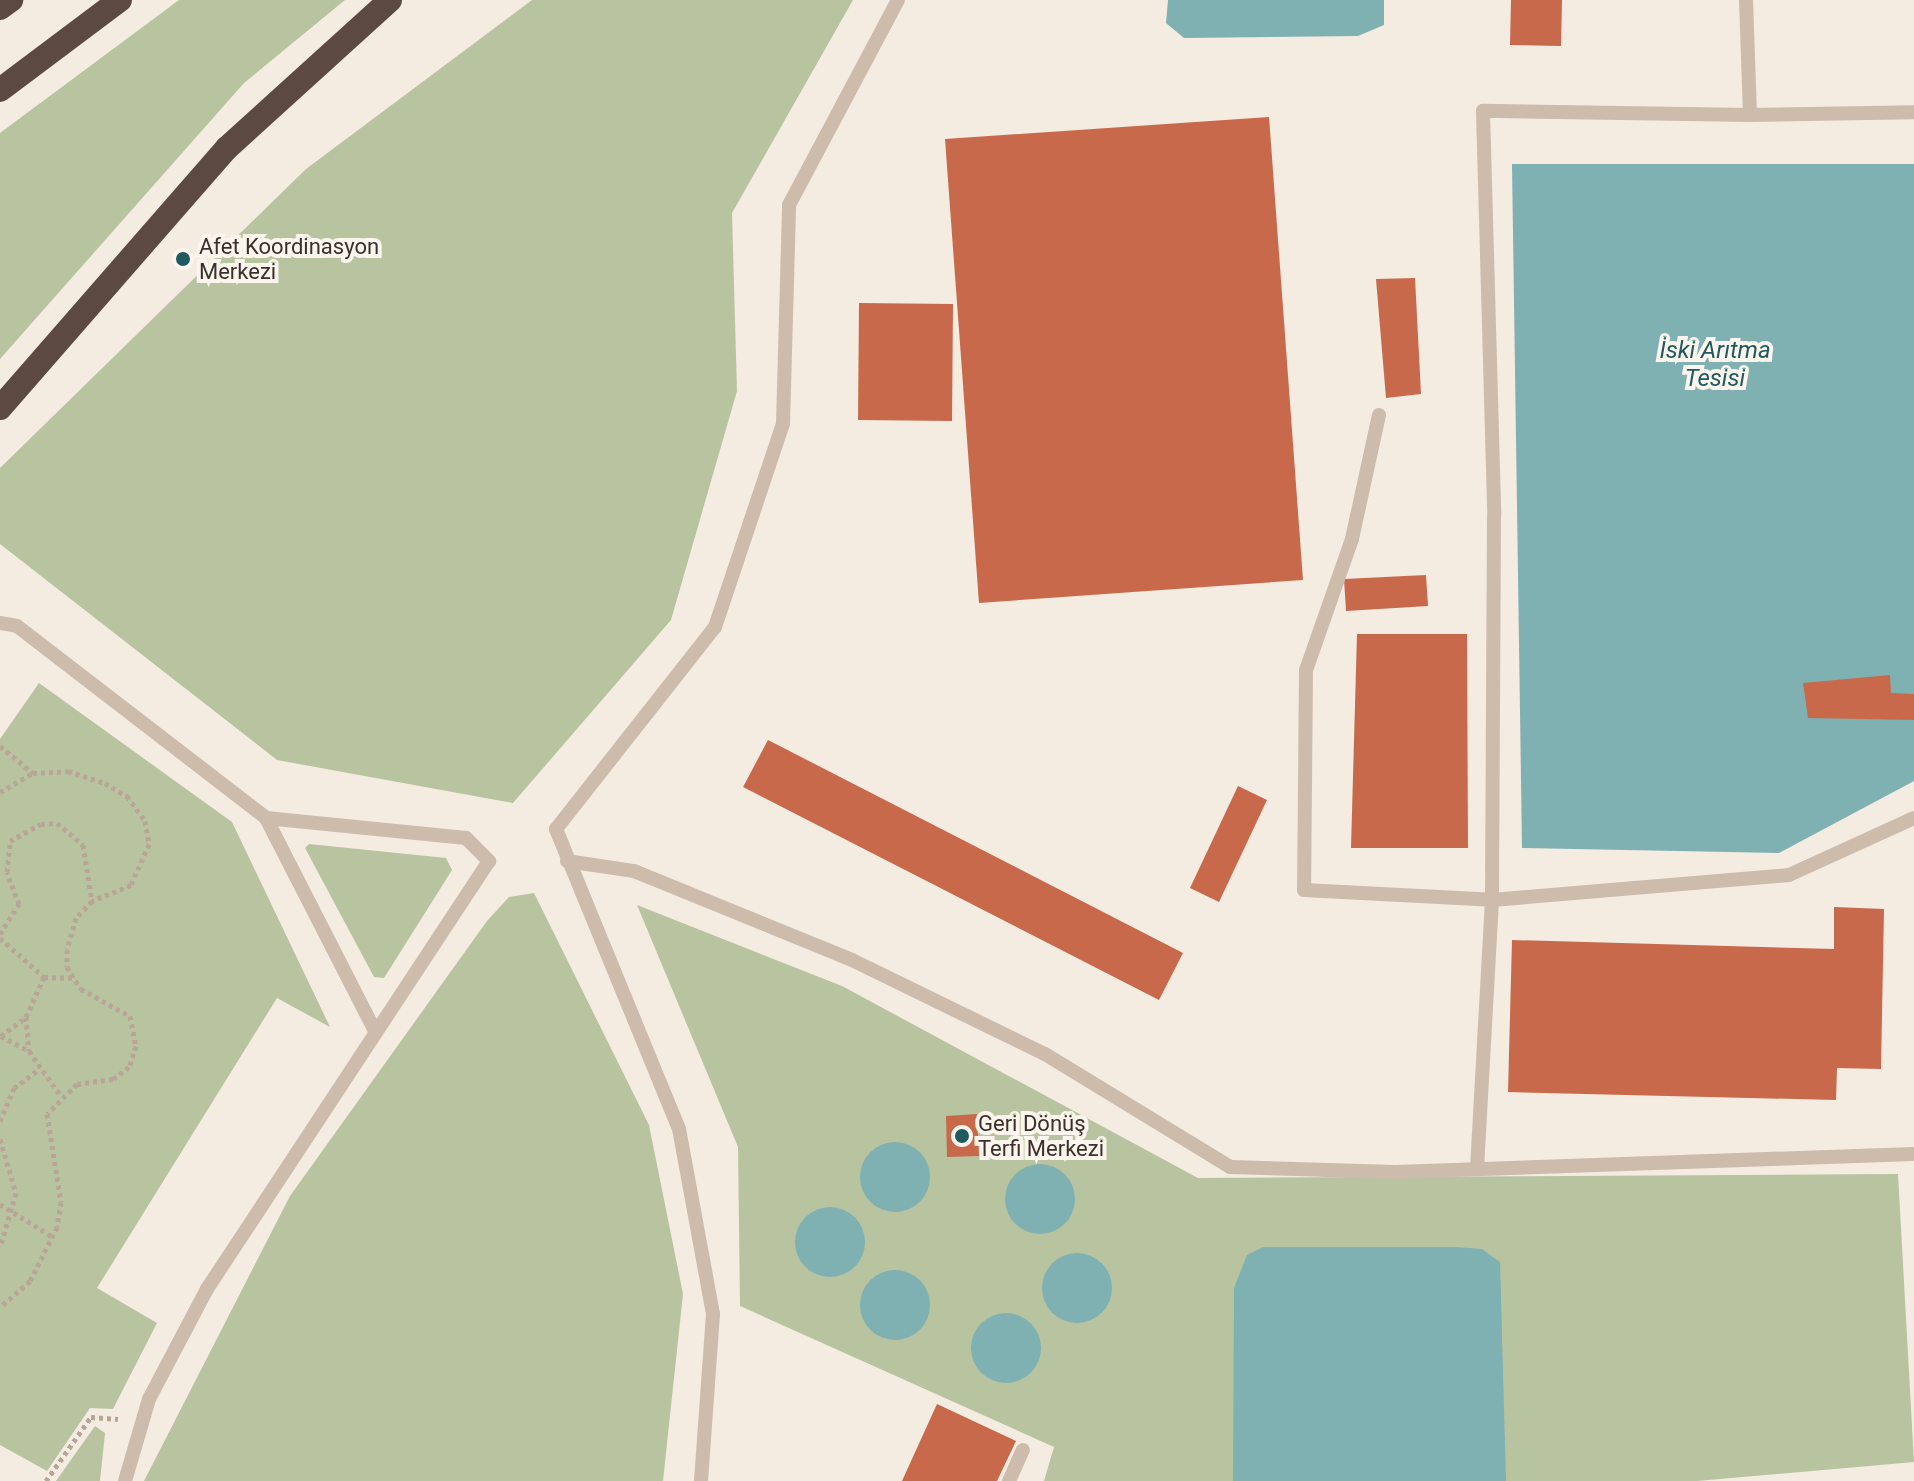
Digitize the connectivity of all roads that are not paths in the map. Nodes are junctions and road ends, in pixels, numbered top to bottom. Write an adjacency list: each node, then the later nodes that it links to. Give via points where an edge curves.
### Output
1 (11, 0): 6 (highway)
2 (120, 0): 7 (highway)
3 (898, 0): 15 (lane, via 789,205 783,424 715,627 556,829)
4 (1746, 0): 9 (lane)
5 (390, 1): 10 (highway, via 227,148)
6 (0, 8)
7 (0, 90)
8 (1914, 112): 9 (lane)
9 (1750, 115): 16 (lane, via 1483,111 1494,516)
10 (0, 408)
11 (1379, 415): 16 (lane, via 1352,539 1306,670 1304,890)
12 (0, 623): 13 (lane, via 17,626)
13 (266, 818): 17 (lane); 17 (lane, via 466,838 489,861)
14 (1914, 818): 16 (lane, via 1789,875)
15 (567, 861): 19 (lane, via 634,871 852,960 1045,1054 1230,1167); 22 (lane, via 679,1129 713,1314)
16 (1492, 900): 19 (lane)
17 (375, 1031): 21 (lane, via 207,1289 141,1427)
18 (1914, 1154): 19 (lane)
19 (1477, 1167)
20 (1023, 1450): 23 (lane)
21 (125, 1481)
22 (701, 1481)
23 (1009, 1481)

